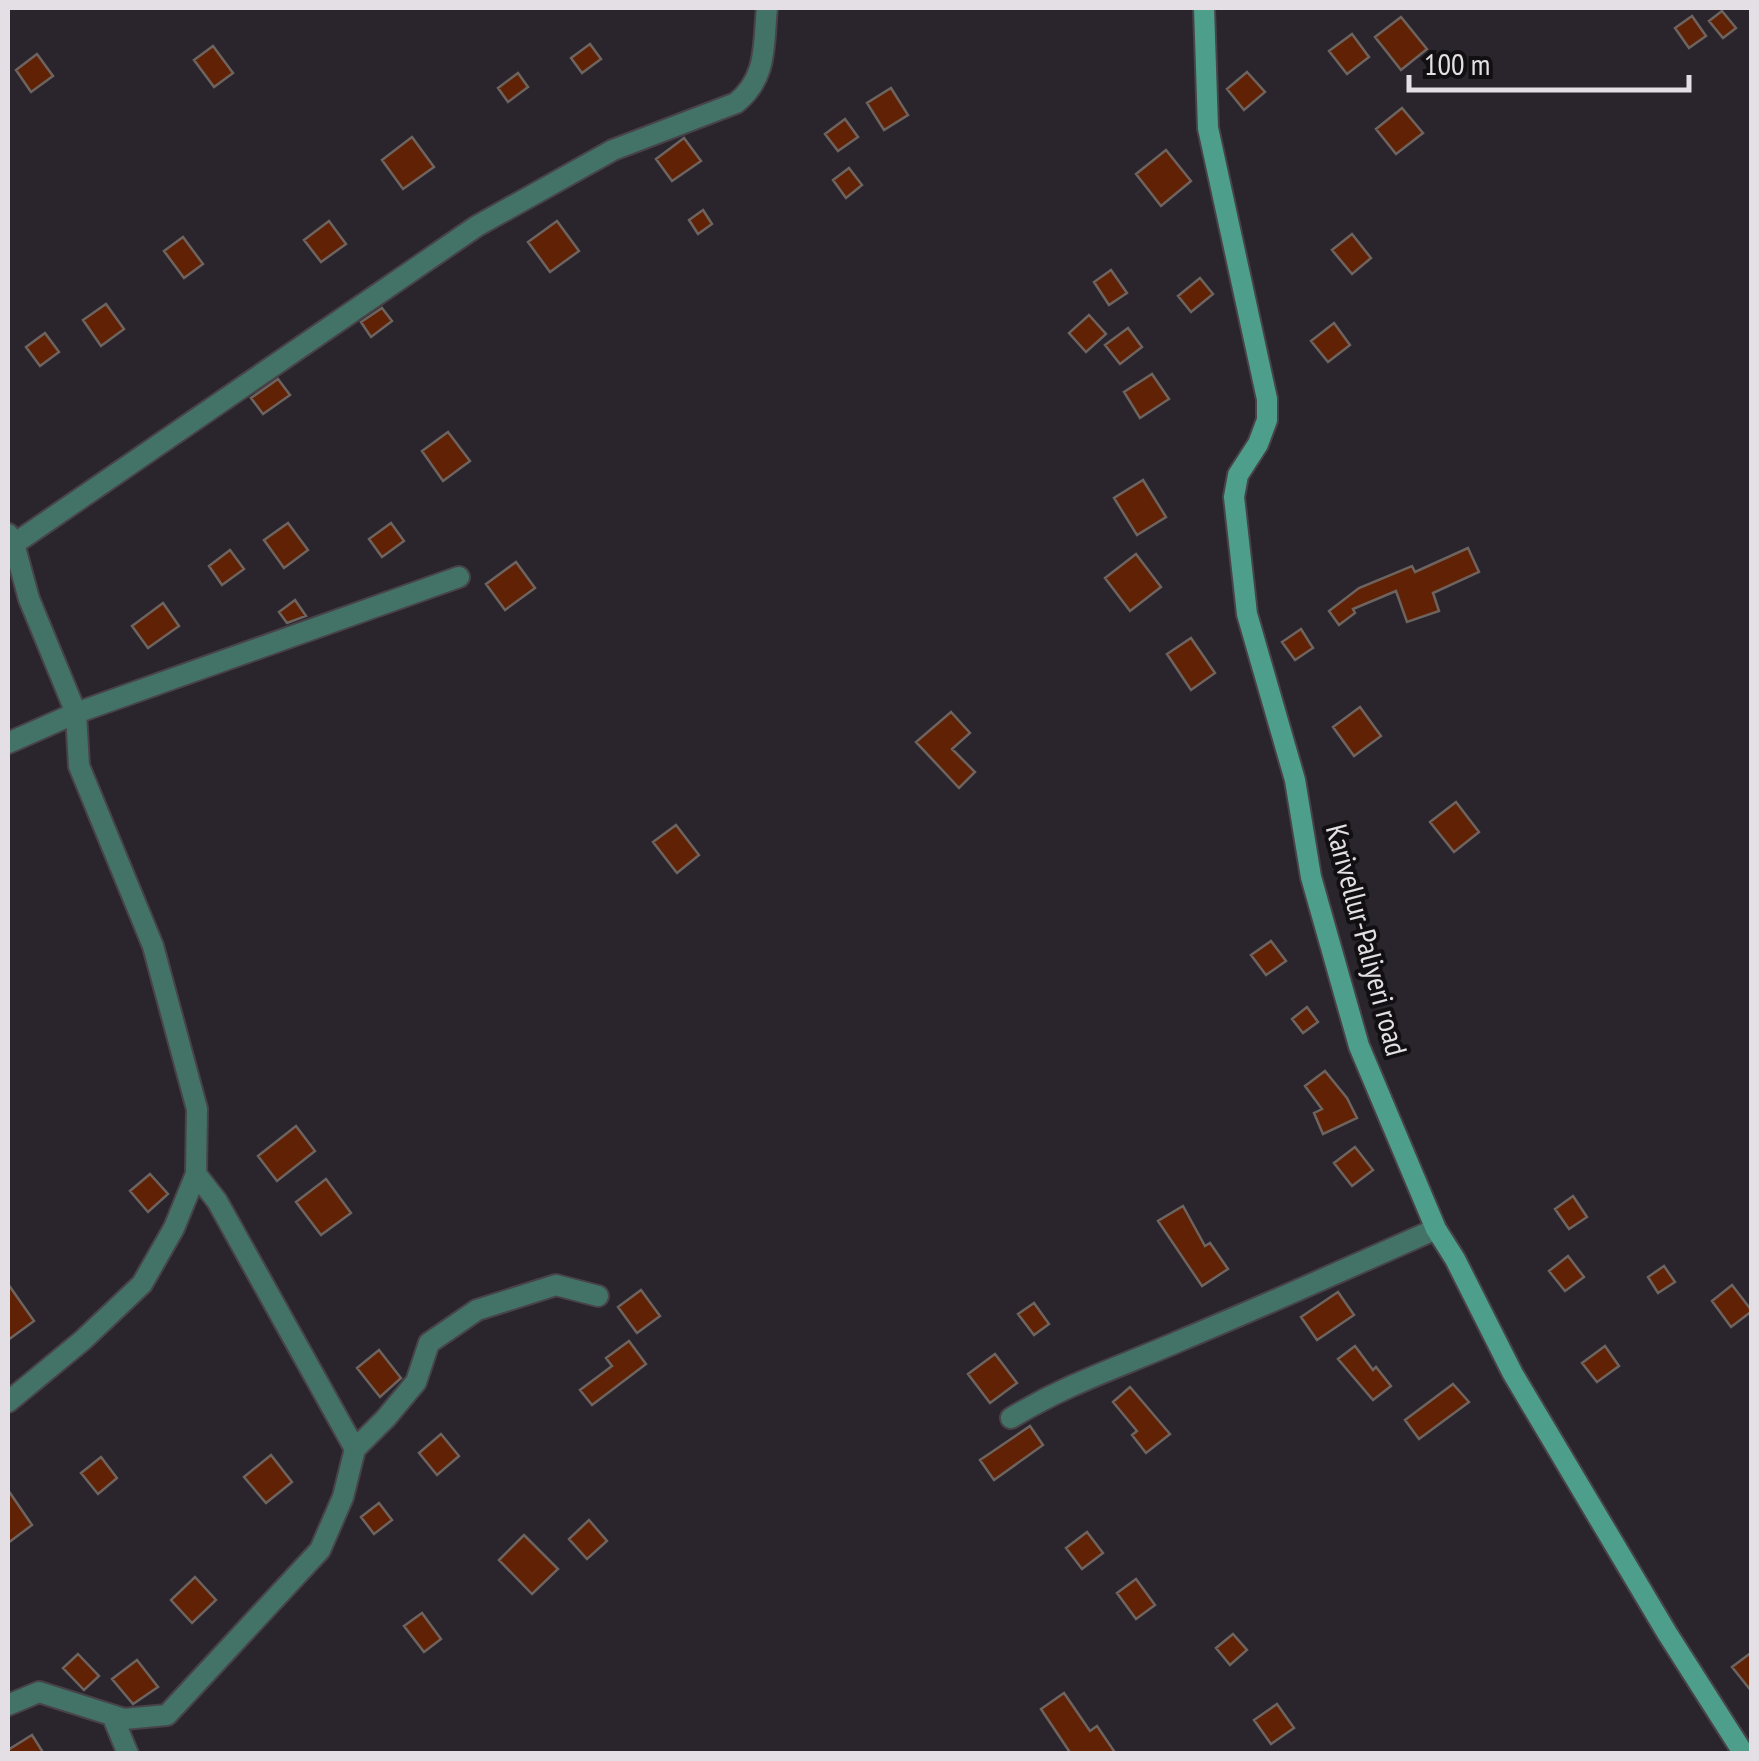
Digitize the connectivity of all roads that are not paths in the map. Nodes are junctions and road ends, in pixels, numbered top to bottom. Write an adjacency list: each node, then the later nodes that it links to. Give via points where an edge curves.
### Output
1 (767, 8): 3 (street, via 762,65 753,89 736,103 613,150 477,226)
2 (1204, 8): 8 (main road, Karivellur-Paliyeri road, via 1208,128 1267,399 1267,420 1234,497 1247,614 1291,763 1311,877 1359,1046)
3 (11, 539): 5 (street)
4 (459, 577): 5 (street)
5 (76, 713): 6 (street); 7 (street, via 79,766 153,946 197,1109)
6 (8, 744)
7 (196, 1174): 10 (street, via 142,1284); 12 (street)
8 (1436, 1229): 11 (street, via 1102,1370); 16 (main road, Karivellur-Paliyeri road, via 1554,1444)
9 (598, 1296): 12 (street, via 556,1286 476,1310 429,1343 416,1382)
10 (8, 1402)
11 (1012, 1418)
12 (355, 1449): 14 (street, via 344,1497 320,1550 168,1715)
13 (8, 1705): 14 (street, via 39,1692)
14 (112, 1715): 15 (street)
15 (128, 1754)
16 (1744, 1754)

